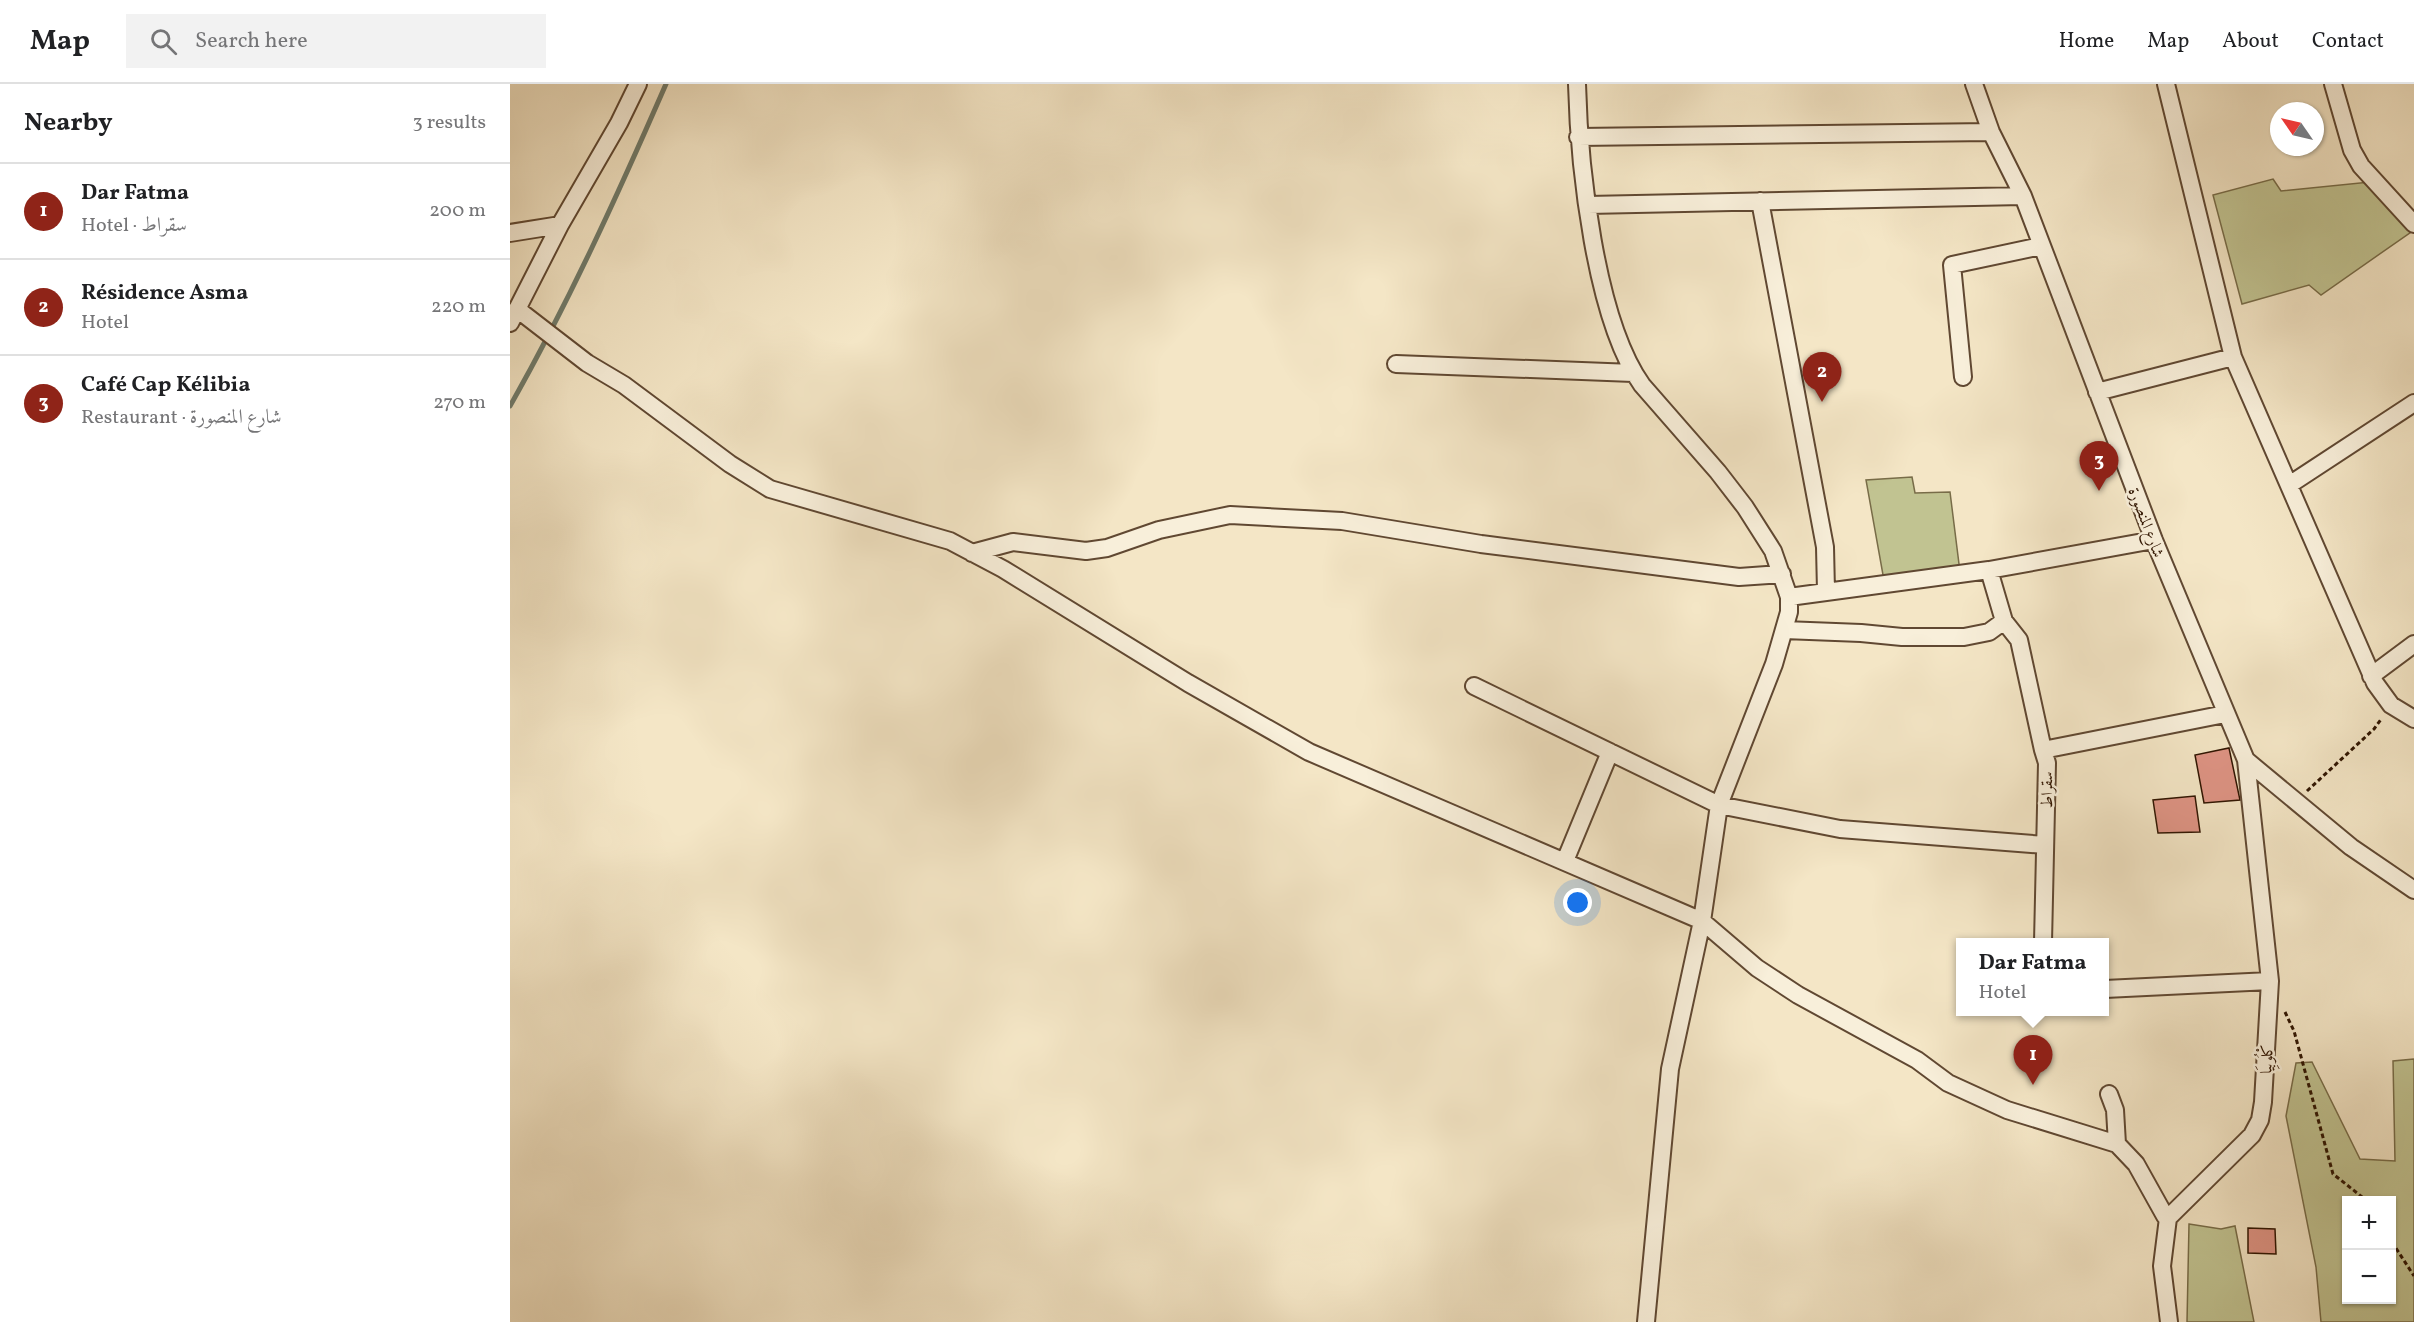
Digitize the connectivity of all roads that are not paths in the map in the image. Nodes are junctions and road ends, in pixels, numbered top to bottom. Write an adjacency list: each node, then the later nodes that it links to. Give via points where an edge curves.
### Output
1 (638, 84): 12 (street)
2 (1577, 84): 7 (street)
3 (1974, 84): 6 (street, شارع المنصورة)
4 (2166, 84): 16 (street)
5 (2333, 84): 11 (street, via 2352,150 2361,166)
6 (1991, 132): 7 (street); 8 (street, شارع المنصورة)
7 (1578, 137): 10 (street)
8 (2023, 196): 9 (street); 14 (street, شارع المنصورة)
9 (1760, 201): 10 (street); 27 (street, via 1825,547)
10 (1588, 205): 18 (street, via 1615,330)
11 (2414, 224)
12 (560, 225): 13 (street); 15 (street)
13 (510, 233)
14 (2041, 246): 19 (street, via 1952,265); 20 (street, شارع المنصورة)
15 (514, 316): 24 (street, via 624,385 770,489 950,541)
16 (2232, 357): 20 (street); 22 (street)
17 (1396, 364): 18 (street)
18 (1633, 373): 26 (street, via 1745,507 1773,551)
19 (1963, 377)
20 (2097, 392): 23 (street, شارع المنصورة)
21 (2414, 403): 22 (street)
22 (2289, 485): 32 (street)
23 (2154, 540): 25 (street); 34 (street, شارع المنصورة)
24 (972, 553): 26 (street, via 1013,542 1086,551 1107,548 1159,530 1230,515 1342,521 1481,544 1739,577); 41 (street, via 1310,752)
25 (1989, 570): 27 (street); 29 (street)
26 (1782, 574): 28 (street)
27 (1826, 591): 28 (street)
28 (1789, 597): 30 (street)
29 (2004, 621): 30 (street, via 1989,632 1964,637); 36 (street, via 2019,640)
30 (1784, 630): 39 (street)
31 (2414, 644): 32 (street)
32 (2371, 676): 35 (street, via 2391,705)
33 (1474, 686): 37 (street)
34 (2225, 714): 36 (street, سقراط); 38 (street, شارع المنصورة)
35 (2414, 719)
36 (2043, 750): 40 (street, سقراط, via 2047,763)
37 (1610, 752): 39 (street); 41 (street)
38 (2246, 760): 42 (street, شارع المنصورة, via 2351,847); 45 (street, كْلُوبِيَا)
39 (1719, 805): 40 (street, via 1840,829); 43 (street)
40 (2045, 845): 44 (street, سقراط)
41 (1565, 861): 43 (street)
42 (2414, 890)
43 (1702, 921): 48 (street, via 1757,968 1917,1060 1948,1083 2007,1110); 50 (street, via 1670,1069)
44 (2043, 938)
45 (2270, 981): 46 (street); 49 (street, كْلُوبِيَا, via 2260,1120 2245,1142)
46 (2109, 989)
47 (2109, 1094): 48 (street, via 2115,1110)
48 (2117, 1144): 49 (street, via 2136,1164)
49 (2168, 1218): 51 (street, via 2162,1266)
50 (1646, 1322)
51 (2169, 1322)

